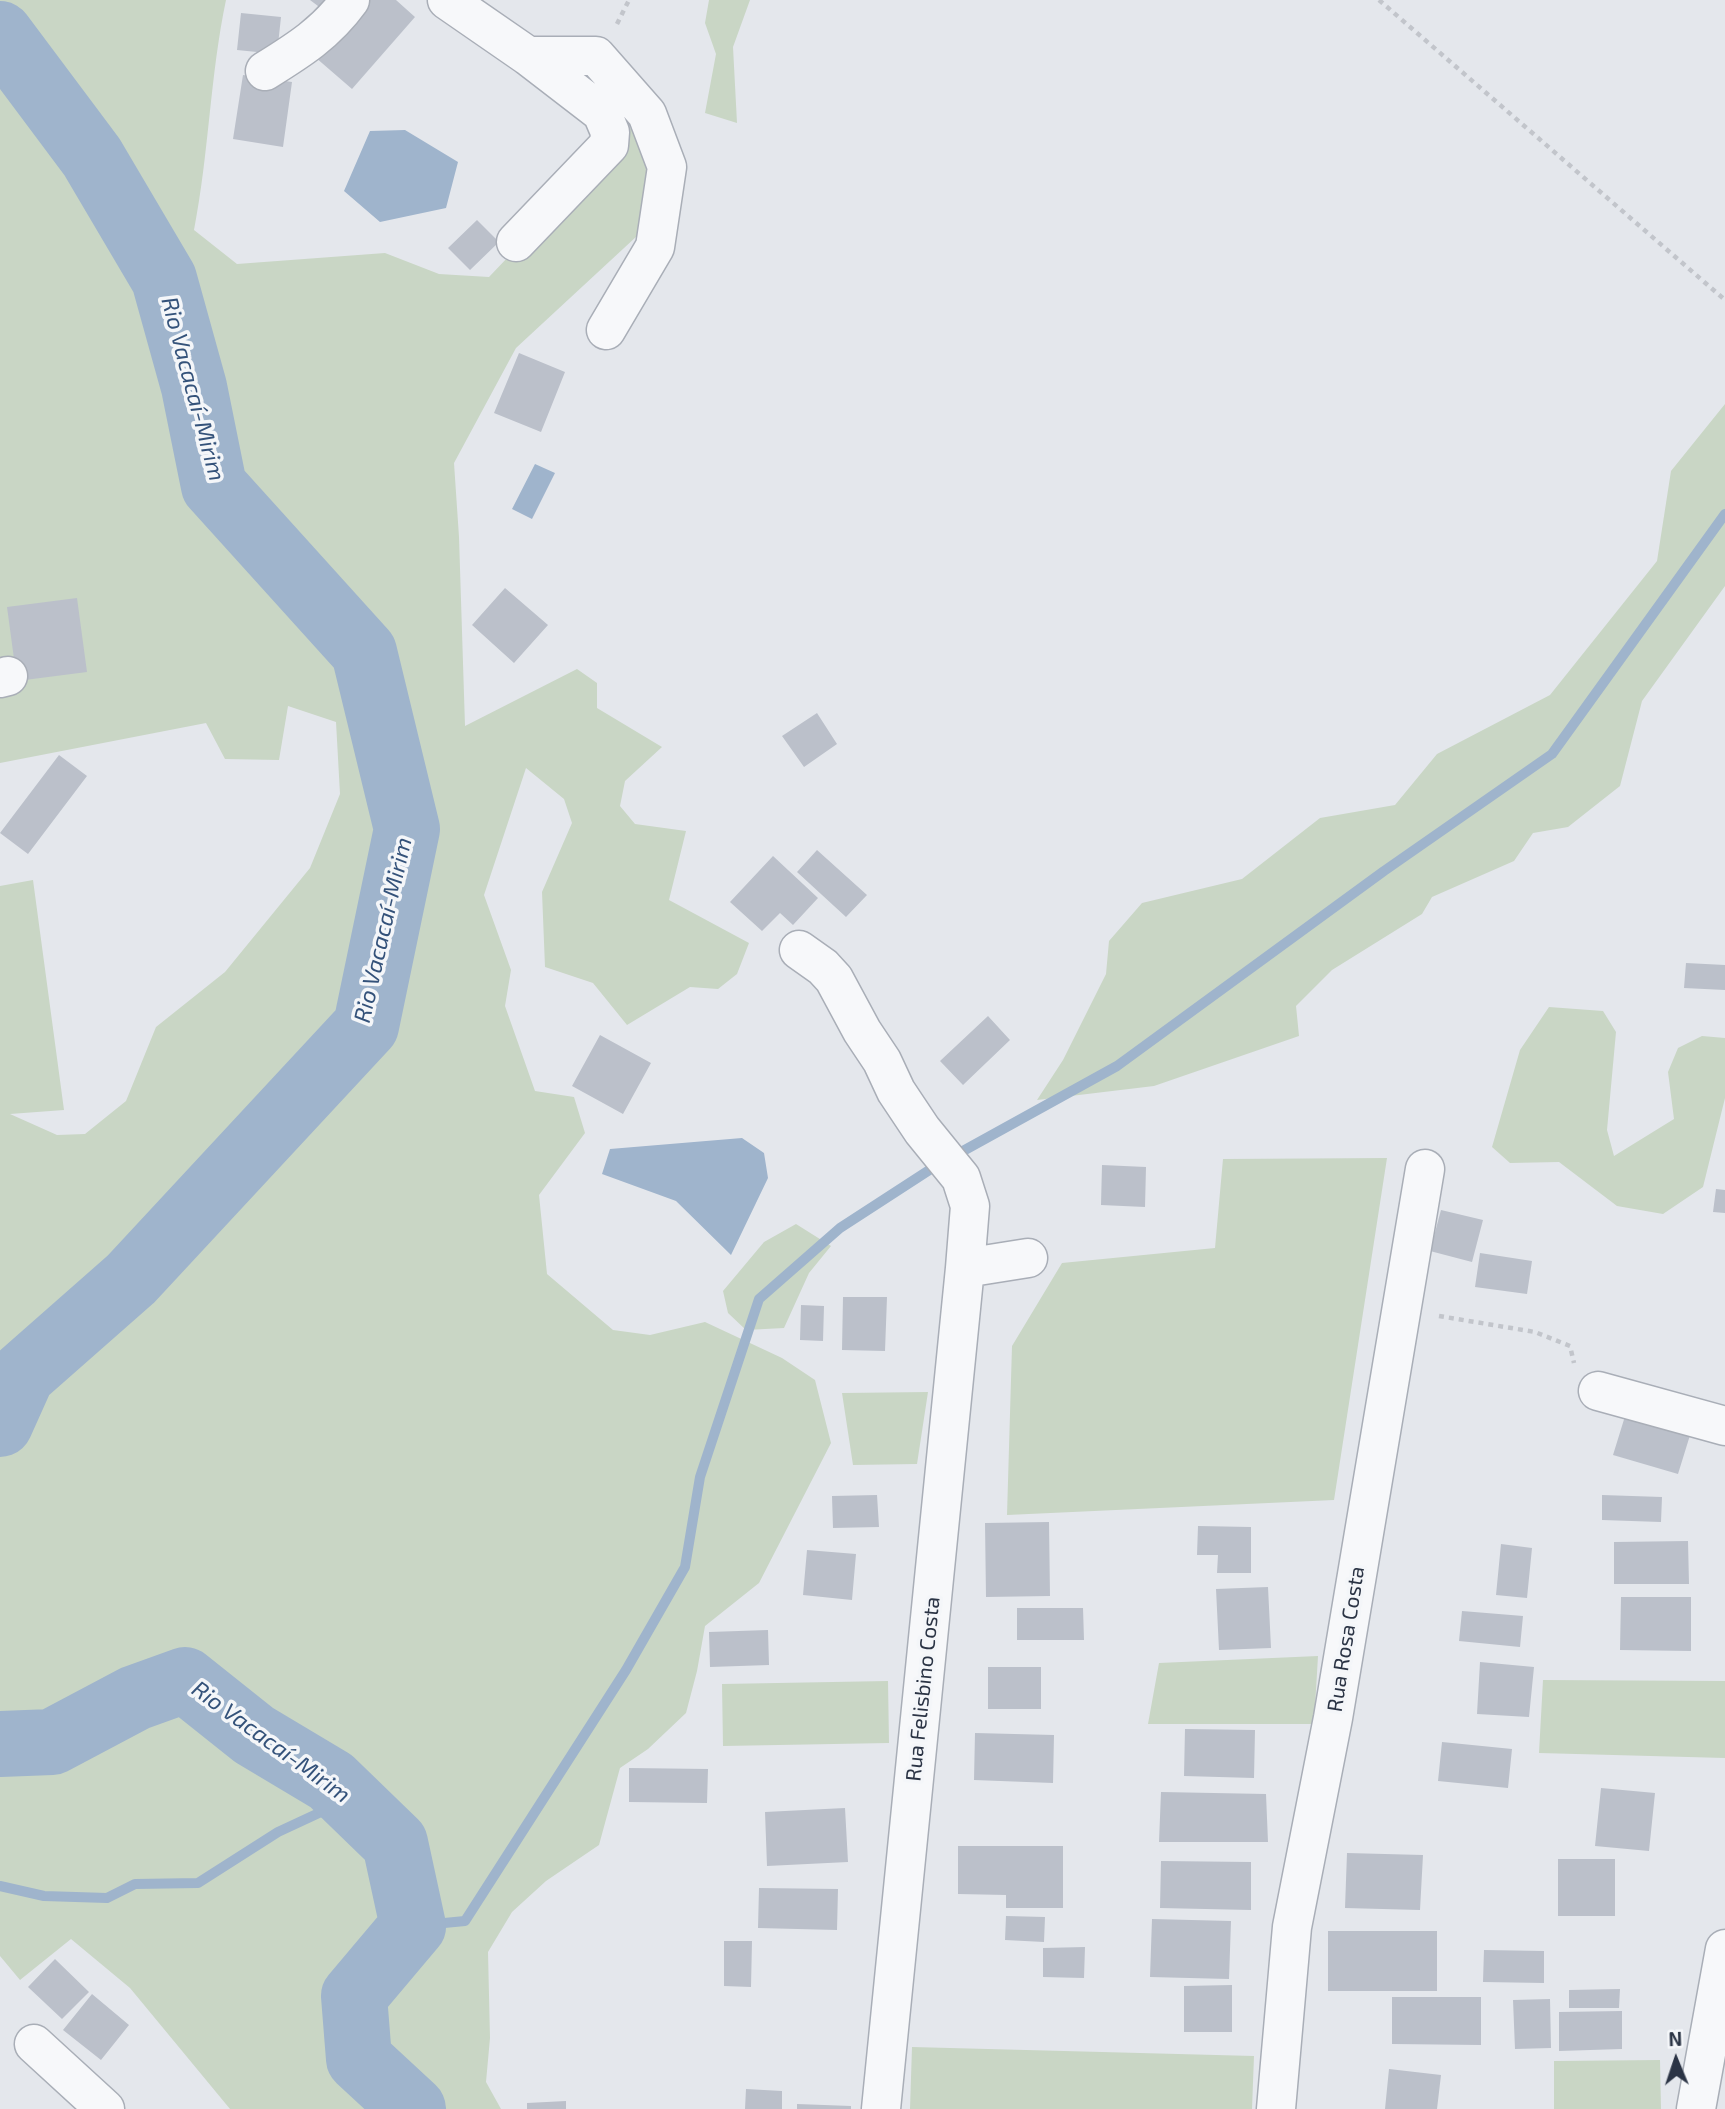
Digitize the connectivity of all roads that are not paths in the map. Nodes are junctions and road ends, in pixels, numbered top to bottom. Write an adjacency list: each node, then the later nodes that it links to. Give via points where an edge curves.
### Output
1 (350, 0): 4 (street, via 305,47)
2 (447, 0): 3 (street)
3 (528, 55): 5 (street, via 602,113 610,132 609,145); 6 (street, via 596,56 647,114 667,167 655,247)
4 (265, 71)
5 (516, 242)
6 (606, 330)
7 (799, 950): 10 (street, Rua Felisbino Costa, via 834,979 896,1091 961,1178 970,1206)
8 (1425, 1169): 17 (street, Rua Rosa Costa, via 1333,1718 1292,1927)
9 (1028, 1258): 10 (street)
10 (965, 1268): 16 (street, Rua Felisbino Costa)
11 (1598, 1391): 12 (street)
12 (1725, 1426)
13 (1725, 1949): 18 (street)
14 (34, 2044): 15 (street)
15 (104, 2109)
16 (881, 2109)
17 (1276, 2109)
18 (1696, 2109)

